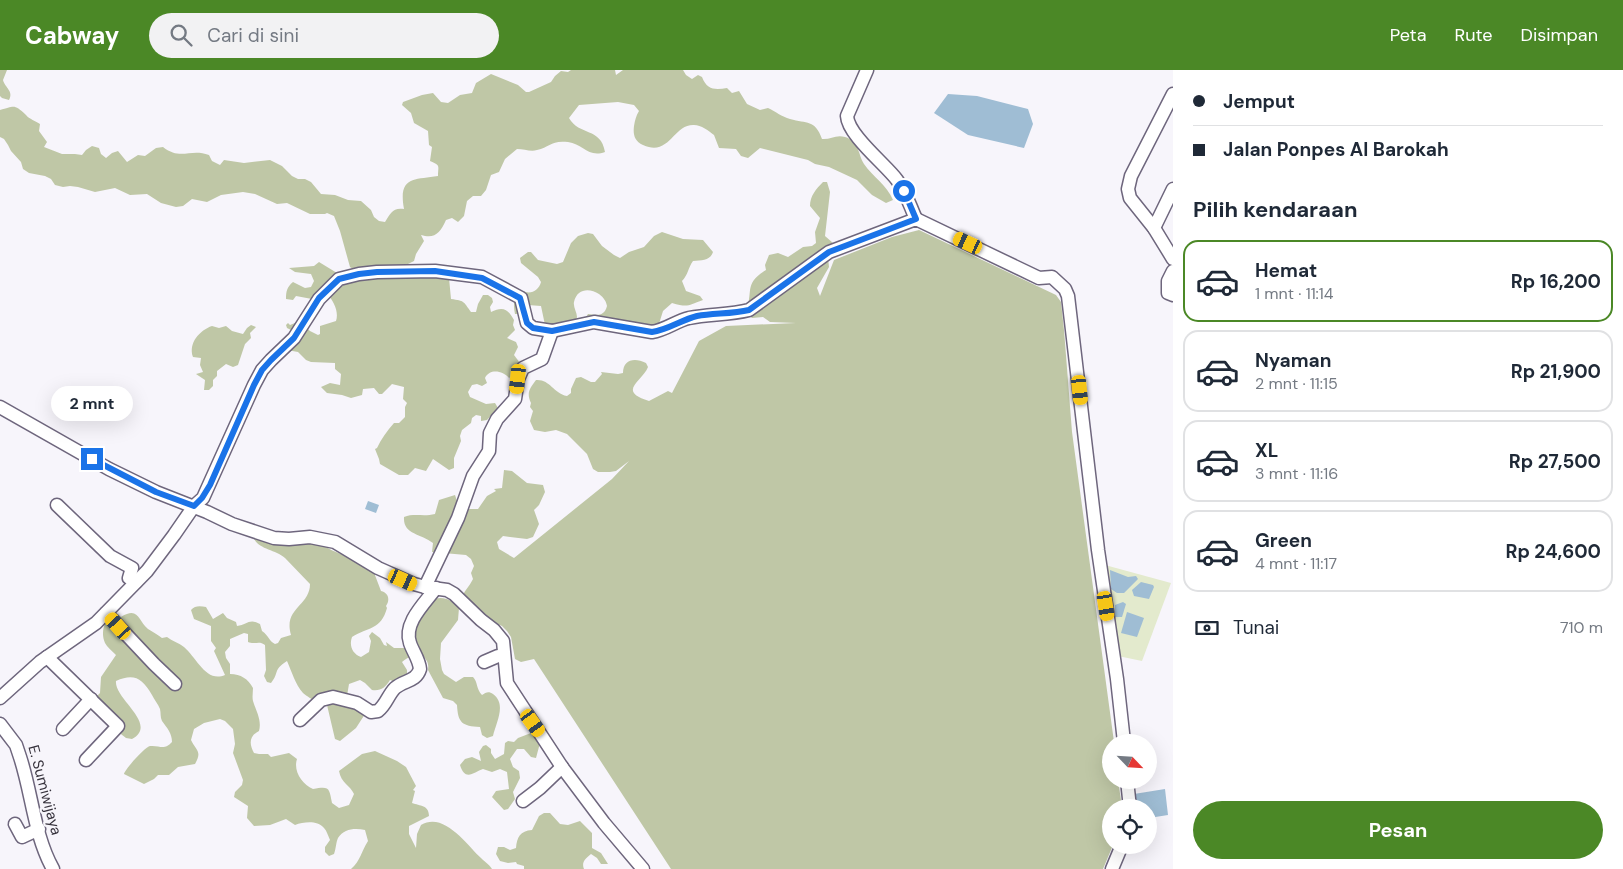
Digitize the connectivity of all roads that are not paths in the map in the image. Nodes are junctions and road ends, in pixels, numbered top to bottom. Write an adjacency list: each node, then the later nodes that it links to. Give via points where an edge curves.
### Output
1 (867, 70): 4 (street, via 848,122 896,179)
2 (1173, 94): 5 (street, via 1131,176 1128,189 1130,198)
3 (1173, 189): 5 (street)
4 (916, 219): 9 (street, via 829,252 749,310 685,319 652,332 594,322); 25 (street, via 1039,278 1052,277 1068,296)
5 (1154, 228): 6 (street)
6 (1173, 259)
7 (1173, 271): 8 (street, via 1168,281 1168,293)
8 (1173, 295)
9 (552, 331): 12 (street, via 529,326 520,298 482,278 411,270 339,279 319,298 294,338 262,370 210,485); 14 (street, via 542,359 523,368 515,399 497,419 490,433 489,451 472,476)
10 (0, 407): 12 (street, via 109,469)
11 (57, 505): 13 (street, via 110,556 132,568 129,578)
12 (194, 506): 13 (street); 14 (street, via 232,524 274,538 310,537 335,542 378,568)
13 (136, 582): 15 (street)
14 (430, 588): 16 (street, via 454,594 494,630 503,641); 22 (street, via 410,626 410,642 420,669 414,679 395,688 378,712 333,696 321,700)
15 (106, 613): 17 (street); 19 (street)
16 (504, 656): 18 (street); 27 (street, via 507,683)
17 (47, 657): 20 (street); 21 (street)
18 (484, 662)
19 (175, 684)
20 (0, 698)
21 (91, 699): 24 (street); 26 (street, via 118,726)
22 (300, 720)
23 (0, 724): 30 (street, E. Sumiwijaya, via 16,745)
24 (64, 729)
25 (1123, 734)
26 (86, 760)
27 (562, 767): 28 (street); 33 (street)
28 (523, 801)
29 (16, 824): 30 (street, via 22,837)
30 (39, 828): 32 (street, E. Sumiwijaya)
31 (1118, 854): 34 (street)
32 (53, 869)
33 (643, 869)
34 (1112, 869)

